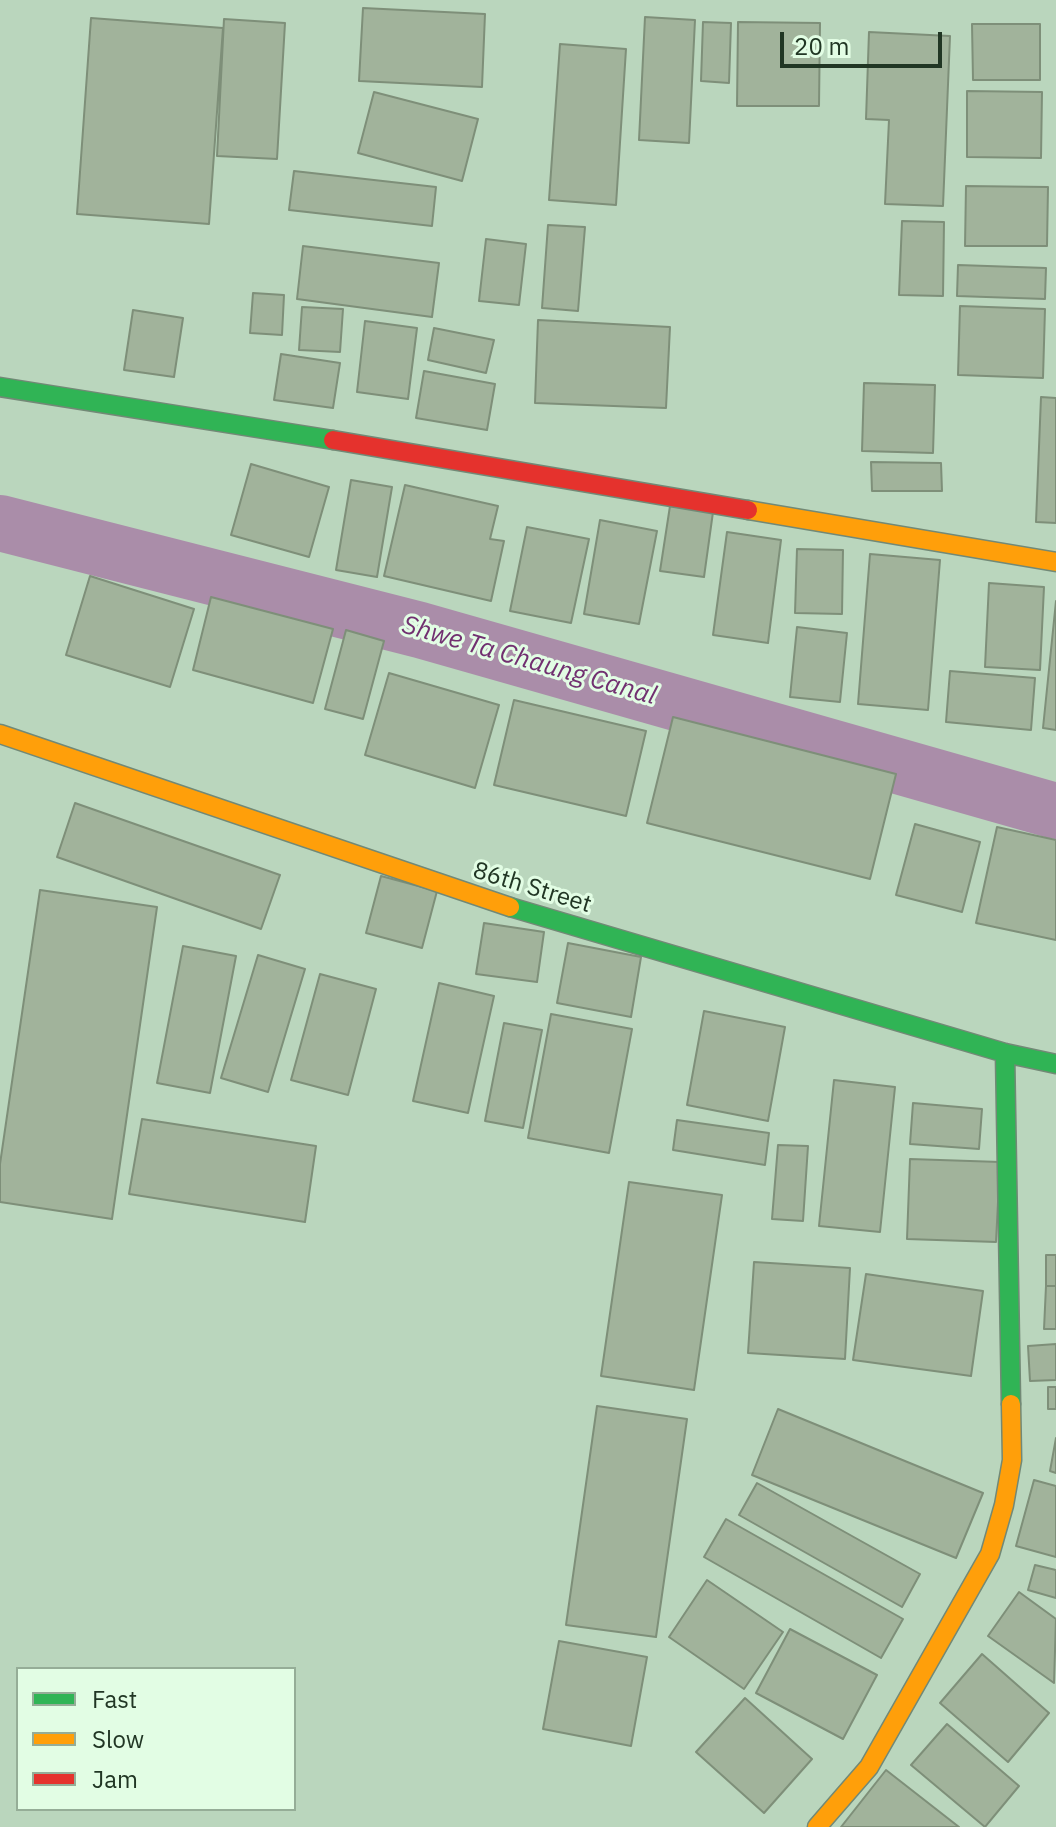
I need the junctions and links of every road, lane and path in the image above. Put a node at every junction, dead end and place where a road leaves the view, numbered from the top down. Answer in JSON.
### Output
{"nodes":[{"id":1,"x":0,"y":387,"type":"edge"},
{"id":2,"x":1056,"y":562,"type":"edge"},
{"id":3,"x":0,"y":734,"type":"edge"},
{"id":4,"x":1005,"y":1053,"type":"junction"},
{"id":5,"x":1056,"y":1064,"type":"edge"},
{"id":6,"x":817,"y":1827,"type":"edge"}],
"edges":[{"from":1,"to":2,"type":"street"},
{"from":3,"to":4,"type":"street","name":"86th Street"},
{"from":4,"to":5,"type":"street","name":"86th Street"},
{"from":4,"to":6,"type":"street"}]}
